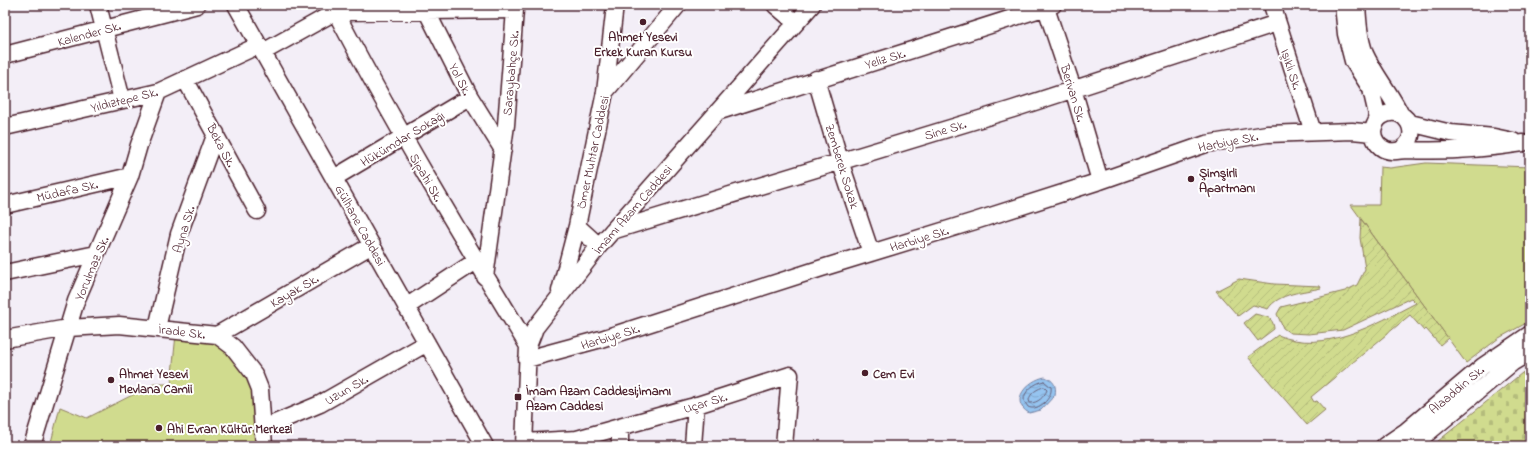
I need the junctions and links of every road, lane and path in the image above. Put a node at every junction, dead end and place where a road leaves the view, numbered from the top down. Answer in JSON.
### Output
{"nodes":[{"id":1,"x":98,"y":5,"type":"edge"},
{"id":2,"x":197,"y":5,"type":"edge"},
{"id":3,"x":236,"y":5,"type":"edge"},
{"id":4,"x":615,"y":5,"type":"edge"},
{"id":5,"x":678,"y":5,"type":"edge"},
{"id":6,"x":775,"y":5,"type":"edge"},
{"id":7,"x":812,"y":5,"type":"edge"},
{"id":8,"x":1272,"y":5,"type":"edge"},
{"id":9,"x":1343,"y":5,"type":"edge"},
{"id":10,"x":1357,"y":5,"type":"edge"},
{"id":11,"x":1048,"y":6,"type":"edge"},
{"id":12,"x":334,"y":9,"type":"edge"},
{"id":13,"x":427,"y":9,"type":"edge"},
{"id":14,"x":796,"y":23,"type":"junction"},
{"id":15,"x":1277,"y":23,"type":"junction"},
{"id":16,"x":104,"y":29,"type":"junction"},
{"id":17,"x":261,"y":48,"type":"junction"},
{"id":18,"x":5,"y":55,"type":"edge"},
{"id":19,"x":185,"y":79,"type":"junction"},
{"id":20,"x":816,"y":79,"type":"junction"},
{"id":21,"x":1073,"y":89,"type":"junction"},
{"id":22,"x":158,"y":92,"type":"junction"},
{"id":23,"x":605,"y":92,"type":"junction"},
{"id":24,"x":470,"y":98,"type":"junction"},
{"id":25,"x":122,"y":100,"type":"junction"},
{"id":26,"x":717,"y":112,"type":"junction"},
{"id":27,"x":1406,"y":119,"type":"junction"},
{"id":28,"x":1376,"y":126,"type":"junction"},
{"id":29,"x":5,"y":127,"type":"edge"},
{"id":30,"x":1313,"y":132,"type":"junction"},
{"id":31,"x":216,"y":133,"type":"junction"},
{"id":32,"x":404,"y":137,"type":"junction"},
{"id":33,"x":1526,"y":144,"type":"edge"},
{"id":34,"x":503,"y":150,"type":"junction"},
{"id":35,"x":1400,"y":150,"type":"junction"},
{"id":36,"x":840,"y":161,"type":"junction"},
{"id":37,"x":130,"y":176,"type":"junction"},
{"id":38,"x":334,"y":178,"type":"junction"},
{"id":39,"x":1100,"y":181,"type":"junction"},
{"id":40,"x":5,"y":204,"type":"edge"},
{"id":41,"x":257,"y":211,"type":"dead end"},
{"id":42,"x":577,"y":226,"type":"junction"},
{"id":43,"x":612,"y":231,"type":"junction"},
{"id":44,"x":372,"y":245,"type":"junction"},
{"id":45,"x":600,"y":246,"type":"junction"},
{"id":46,"x":871,"y":253,"type":"junction"},
{"id":47,"x":96,"y":254,"type":"junction"},
{"id":48,"x":476,"y":261,"type":"junction"},
{"id":49,"x":5,"y":273,"type":"edge"},
{"id":50,"x":485,"y":277,"type":"junction"},
{"id":51,"x":558,"y":297,"type":"junction"},
{"id":52,"x":406,"y":307,"type":"junction"},
{"id":53,"x":68,"y":328,"type":"junction"},
{"id":54,"x":157,"y":328,"type":"junction"},
{"id":55,"x":1530,"y":334,"type":"edge"},
{"id":56,"x":216,"y":335,"type":"junction"},
{"id":57,"x":5,"y":339,"type":"edge"},
{"id":58,"x":427,"y":343,"type":"junction"},
{"id":59,"x":527,"y":352,"type":"junction"},
{"id":60,"x":1530,"y":352,"type":"edge"},
{"id":61,"x":696,"y":405,"type":"junction"},
{"id":62,"x":620,"y":426,"type":"junction"},
{"id":63,"x":263,"y":428,"type":"junction"},
{"id":64,"x":524,"y":444,"type":"edge"},
{"id":65,"x":32,"y":446,"type":"edge"},
{"id":66,"x":264,"y":446,"type":"edge"},
{"id":67,"x":485,"y":446,"type":"edge"},
{"id":68,"x":620,"y":446,"type":"edge"},
{"id":69,"x":693,"y":446,"type":"edge"},
{"id":70,"x":784,"y":446,"type":"edge"},
{"id":71,"x":1384,"y":446,"type":"edge"},
{"id":72,"x":1412,"y":446,"type":"edge"}],
"edges":[{"from":1,"to":16,"type":"street"},
{"from":2,"to":16,"type":"street","name":"Kalender Sk."},
{"from":3,"to":17,"type":"street","name":"Gülhane Caddesi"},
{"from":4,"to":23,"type":"street","name":"Ömer Muhtar Caddesi"},
{"from":5,"to":23,"type":"street"},
{"from":6,"to":14,"type":"street"},
{"from":7,"to":14,"type":"street","name":"İmamı Azam Caddesi"},
{"from":8,"to":15,"type":"street","name":"Işıklı Sk."},
{"from":9,"to":28,"type":"street"},
{"from":10,"to":27,"type":"street"},
{"from":11,"to":20,"type":"street","name":"Yeliz Sk."},
{"from":11,"to":21,"type":"street","name":"Berivan Sk."},
{"from":12,"to":13,"type":"street","name":"Saraybahçe Sk."},
{"from":12,"to":17,"type":"street","name":"Saraybahçe Sk."},
{"from":12,"to":32,"type":"street","name":"Sipahi Sk."},
{"from":13,"to":24,"type":"street","name":"Yol Sk."},
{"from":13,"to":34,"type":"street","name":"Saraybahçe Sk."},
{"from":14,"to":26,"type":"street","name":"İmamı Azam Caddesi"},
{"from":15,"to":21,"type":"street","name":"Sine Sk."},
{"from":15,"to":30,"type":"street","name":"Işıklı Sk."},
{"from":16,"to":18,"type":"street","name":"Kalender Sk."},
{"from":16,"to":25,"type":"street"},
{"from":17,"to":19,"type":"street","name":"Yıldıztepe Sk."},
{"from":17,"to":38,"type":"street","name":"Gülhane Caddesi"},
{"from":19,"to":22,"type":"street","name":"Yıldıztepe Sk."},
{"from":19,"to":31,"type":"street","name":"Beka Sk."},
{"from":20,"to":26,"type":"street","name":"Yeliz Sk."},
{"from":20,"to":36,"type":"street","name":"Zemberek Sokak"},
{"from":21,"to":36,"type":"street","name":"Sine Sk."},
{"from":21,"to":39,"type":"street","name":"Berivan Sk."},
{"from":22,"to":25,"type":"street","name":"Yıldıztepe Sk."},
{"from":22,"to":37,"type":"street","name":"Yorulmaz Sk."},
{"from":23,"to":42,"type":"street","name":"Ömer Muhtar Caddesi"},
{"from":24,"to":32,"type":"street","name":"Hükümdar Sokağı"},
{"from":24,"to":34,"type":"street","name":"Yol Sk."},
{"from":25,"to":29,"type":"street","name":"Yıldıztepe Sk."},
{"from":26,"to":43,"type":"street","name":"İmamı Azam Caddesi"},
{"from":27,"to":28,"type":"street"},
{"from":27,"to":33,"type":"street"},
{"from":27,"to":35,"type":"street"},
{"from":28,"to":30,"type":"street","name":"Harbiye Sk."},
{"from":28,"to":35,"type":"street"},
{"from":30,"to":39,"type":"street","name":"Harbiye Sk."},
{"from":31,"to":41,"type":"street","name":"Beka Sk."},
{"from":31,"to":54,"type":"street","name":"Ayna Sk."},
{"from":32,"to":38,"type":"street","name":"Hükümdar Sokağı"},
{"from":32,"to":48,"type":"street","name":"Sipahi Sk."},
{"from":33,"to":35,"type":"street"},
{"from":34,"to":50,"type":"street","name":"Saraybahçe Sk."},
{"from":36,"to":43,"type":"street","name":"Sine Sk."},
{"from":36,"to":46,"type":"street","name":"Zemberek Sokak"},
{"from":37,"to":40,"type":"street","name":"Müdafa Sk."},
{"from":37,"to":47,"type":"street","name":"Yorulmaz Sk."},
{"from":38,"to":44,"type":"street","name":"Gülhane Caddesi"},
{"from":39,"to":46,"type":"street","name":"Harbiye Sk."},
{"from":42,"to":45,"type":"street"},
{"from":42,"to":51,"type":"street","name":"Ömer Muhtar Caddesi"},
{"from":43,"to":45,"type":"street","name":"İmamı Azam Caddesi"},
{"from":44,"to":52,"type":"street","name":"Gülhane Caddesi"},
{"from":44,"to":56,"type":"street","name":"Kayak Sk."},
{"from":45,"to":51,"type":"street","name":"İmamı Azam Caddesi"},
{"from":46,"to":59,"type":"street","name":"Harbiye Sk."},
{"from":47,"to":49,"type":"street"},
{"from":47,"to":53,"type":"street","name":"Yorulmaz Sk."},
{"from":48,"to":50,"type":"street","name":"Sipahi Sk."},
{"from":48,"to":52,"type":"street"},
{"from":50,"to":59,"type":"street","name":"Sipahi Sk."},
{"from":51,"to":59,"type":"street","name":"İmamı Azam Caddesi"},
{"from":52,"to":58,"type":"street","name":"Gülhane Caddesi"},
{"from":53,"to":54,"type":"street","name":"İrade Sk."},
{"from":53,"to":57,"type":"street","name":"İrade Sk."},
{"from":53,"to":65,"type":"street","name":"Yorulmaz Sk."},
{"from":54,"to":56,"type":"street","name":"İrade Sk."},
{"from":55,"to":71,"type":"street","name":"Alaaddin Sk."},
{"from":56,"to":63,"type":"street","name":"İrade Sk."},
{"from":58,"to":63,"type":"street","name":"Uzun Sk."},
{"from":58,"to":67,"type":"street","name":"Gülhane Caddesi"},
{"from":59,"to":64,"type":"street","name":"İmamı Azam Caddesi"},
{"from":60,"to":72,"type":"street","name":"Alaaddin Sk."},
{"from":61,"to":62,"type":"street","name":"Uçar Sk."},
{"from":61,"to":69,"type":"street"},
{"from":61,"to":70,"type":"street","name":"Uçar Sk."},
{"from":62,"to":64,"type":"street","name":"Uçar Sk."},
{"from":62,"to":68,"type":"street"},
{"from":63,"to":66,"type":"street","name":"İrade Sk."}]}
